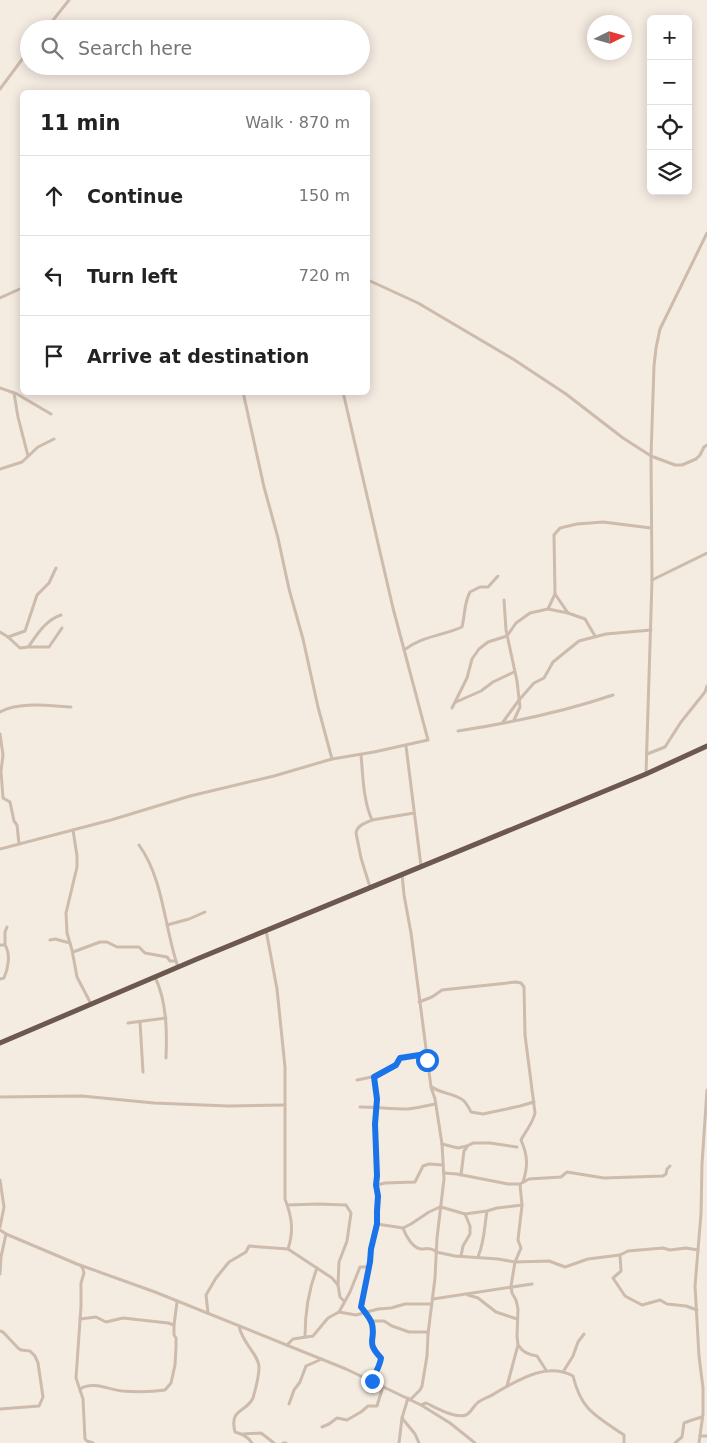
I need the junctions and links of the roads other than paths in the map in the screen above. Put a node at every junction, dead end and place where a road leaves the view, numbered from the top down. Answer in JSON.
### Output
{"nodes":[{"id":1,"x":69,"y":0,"type":"edge"},
{"id":2,"x":53,"y":20,"type":"edge"},
{"id":3,"x":20,"y":62,"type":"edge"},
{"id":4,"x":0,"y":89,"type":"edge"},
{"id":5,"x":707,"y":232,"type":"edge"},
{"id":6,"x":370,"y":281,"type":"edge"},
{"id":7,"x":20,"y":289,"type":"edge"},
{"id":8,"x":0,"y":298,"type":"edge"},
{"id":9,"x":0,"y":388,"type":"edge"},
{"id":10,"x":14,"y":393,"type":"junction"},
{"id":11,"x":244,"y":395,"type":"edge"},
{"id":12,"x":344,"y":395,"type":"edge"},
{"id":13,"x":51,"y":414,"type":"dead end"},
{"id":14,"x":54,"y":439,"type":"dead end"},
{"id":15,"x":707,"y":445,"type":"edge"},
{"id":16,"x":28,"y":456,"type":"junction"},
{"id":17,"x":651,"y":456,"type":"junction"},
{"id":18,"x":0,"y":469,"type":"edge"},
{"id":19,"x":651,"y":528,"type":"junction"},
{"id":20,"x":707,"y":553,"type":"edge"},
{"id":21,"x":56,"y":568,"type":"dead end"},
{"id":22,"x":498,"y":576,"type":"dead end"},
{"id":23,"x":652,"y":580,"type":"junction"},
{"id":24,"x":555,"y":594,"type":"junction"},
{"id":25,"x":504,"y":600,"type":"dead end"},
{"id":26,"x":548,"y":609,"type":"junction"},
{"id":27,"x":568,"y":613,"type":"junction"},
{"id":28,"x":61,"y":615,"type":"dead end"},
{"id":29,"x":62,"y":628,"type":"dead end"},
{"id":30,"x":651,"y":630,"type":"junction"},
{"id":31,"x":0,"y":632,"type":"edge"},
{"id":32,"x":507,"y":636,"type":"junction"},
{"id":33,"x":595,"y":636,"type":"junction"},
{"id":34,"x":8,"y":637,"type":"junction"},
{"id":35,"x":28,"y":647,"type":"junction"},
{"id":36,"x":404,"y":650,"type":"junction"},
{"id":37,"x":515,"y":672,"type":"junction"},
{"id":38,"x":707,"y":686,"type":"edge"},
{"id":39,"x":613,"y":695,"type":"dead end"},
{"id":40,"x":519,"y":700,"type":"junction"},
{"id":41,"x":455,"y":702,"type":"junction"},
{"id":42,"x":72,"y":707,"type":"dead end"},
{"id":43,"x":452,"y":708,"type":"dead end"},
{"id":44,"x":0,"y":712,"type":"edge"},
{"id":45,"x":514,"y":720,"type":"junction"},
{"id":46,"x":503,"y":722,"type":"junction"},
{"id":47,"x":458,"y":731,"type":"dead end"},
{"id":48,"x":0,"y":734,"type":"edge"},
{"id":49,"x":406,"y":746,"type":"junction"},
{"id":50,"x":707,"y":746,"type":"edge"},
{"id":51,"x":647,"y":754,"type":"junction"},
{"id":52,"x":361,"y":755,"type":"junction"},
{"id":53,"x":332,"y":759,"type":"junction"},
{"id":54,"x":646,"y":774,"type":"junction"},
{"id":55,"x":414,"y":813,"type":"junction"},
{"id":56,"x":372,"y":820,"type":"junction"},
{"id":57,"x":73,"y":830,"type":"junction"},
{"id":58,"x":19,"y":844,"type":"junction"},
{"id":59,"x":139,"y":845,"type":"dead end"},
{"id":60,"x":0,"y":849,"type":"edge"},
{"id":61,"x":421,"y":866,"type":"junction"},
{"id":62,"x":402,"y":874,"type":"junction"},
{"id":63,"x":370,"y":888,"type":"junction"},
{"id":64,"x":205,"y":912,"type":"dead end"},
{"id":65,"x":167,"y":925,"type":"junction"},
{"id":66,"x":7,"y":927,"type":"dead end"},
{"id":67,"x":266,"y":930,"type":"junction"},
{"id":68,"x":50,"y":940,"type":"dead end"},
{"id":69,"x":70,"y":943,"type":"junction"},
{"id":70,"x":0,"y":945,"type":"edge"},
{"id":71,"x":5,"y":945,"type":"junction"},
{"id":72,"x":73,"y":952,"type":"junction"},
{"id":73,"x":177,"y":964,"type":"junction"},
{"id":74,"x":155,"y":977,"type":"junction"},
{"id":75,"x":0,"y":979,"type":"edge"},
{"id":76,"x":419,"y":1002,"type":"junction"},
{"id":77,"x":91,"y":1004,"type":"junction"},
{"id":78,"x":166,"y":1018,"type":"junction"},
{"id":79,"x":140,"y":1022,"type":"junction"},
{"id":80,"x":128,"y":1023,"type":"dead end"},
{"id":81,"x":0,"y":1043,"type":"edge"},
{"id":82,"x":426,"y":1054,"type":"junction"},
{"id":83,"x":166,"y":1058,"type":"dead end"},
{"id":84,"x":143,"y":1072,"type":"dead end"},
{"id":85,"x":374,"y":1077,"type":"junction"},
{"id":86,"x":357,"y":1080,"type":"dead end"},
{"id":87,"x":431,"y":1087,"type":"junction"},
{"id":88,"x":707,"y":1090,"type":"edge"},
{"id":89,"x":0,"y":1097,"type":"edge"},
{"id":90,"x":534,"y":1102,"type":"junction"},
{"id":91,"x":436,"y":1104,"type":"junction"},
{"id":92,"x":286,"y":1106,"type":"junction"},
{"id":93,"x":360,"y":1107,"type":"dead end"},
{"id":94,"x":376,"y":1107,"type":"junction"},
{"id":95,"x":706,"y":1139,"type":"edge"},
{"id":96,"x":442,"y":1144,"type":"junction"},
{"id":97,"x":467,"y":1146,"type":"junction"},
{"id":98,"x":517,"y":1147,"type":"dead end"},
{"id":99,"x":443,"y":1164,"type":"junction"},
{"id":100,"x":670,"y":1166,"type":"dead end"},
{"id":101,"x":444,"y":1173,"type":"junction"},
{"id":102,"x":461,"y":1175,"type":"junction"},
{"id":103,"x":0,"y":1180,"type":"edge"},
{"id":104,"x":522,"y":1183,"type":"junction"},
{"id":105,"x":376,"y":1185,"type":"junction"},
{"id":106,"x":288,"y":1205,"type":"junction"},
{"id":107,"x":522,"y":1205,"type":"junction"},
{"id":108,"x":441,"y":1207,"type":"junction"},
{"id":109,"x":487,"y":1211,"type":"junction"},
{"id":110,"x":465,"y":1214,"type":"junction"},
{"id":111,"x":701,"y":1214,"type":"junction"},
{"id":112,"x":707,"y":1214,"type":"edge"},
{"id":113,"x":377,"y":1224,"type":"junction"},
{"id":114,"x":0,"y":1228,"type":"edge"},
{"id":115,"x":403,"y":1228,"type":"junction"},
{"id":116,"x":6,"y":1234,"type":"junction"},
{"id":117,"x":288,"y":1249,"type":"junction"},
{"id":118,"x":698,"y":1250,"type":"junction"},
{"id":119,"x":436,"y":1252,"type":"junction"},
{"id":120,"x":620,"y":1255,"type":"junction"},
{"id":121,"x":461,"y":1256,"type":"junction"},
{"id":122,"x":478,"y":1257,"type":"junction"},
{"id":123,"x":515,"y":1262,"type":"junction"},
{"id":124,"x":81,"y":1265,"type":"junction"},
{"id":125,"x":369,"y":1267,"type":"junction"},
{"id":126,"x":317,"y":1268,"type":"junction"},
{"id":127,"x":0,"y":1274,"type":"edge"},
{"id":128,"x":532,"y":1284,"type":"dead end"},
{"id":129,"x":338,"y":1285,"type":"junction"},
{"id":130,"x":511,"y":1286,"type":"junction"},
{"id":131,"x":465,"y":1294,"type":"junction"},
{"id":132,"x":432,"y":1299,"type":"junction"},
{"id":133,"x":177,"y":1302,"type":"junction"},
{"id":134,"x":344,"y":1302,"type":"junction"},
{"id":135,"x":432,"y":1304,"type":"junction"},
{"id":136,"x":697,"y":1310,"type":"junction"},
{"id":137,"x":339,"y":1312,"type":"junction"},
{"id":138,"x":208,"y":1313,"type":"junction"},
{"id":139,"x":365,"y":1313,"type":"junction"},
{"id":140,"x":80,"y":1319,"type":"junction"},
{"id":141,"x":517,"y":1319,"type":"junction"},
{"id":142,"x":371,"y":1321,"type":"junction"},
{"id":143,"x":174,"y":1325,"type":"junction"},
{"id":144,"x":239,"y":1326,"type":"junction"},
{"id":145,"x":0,"y":1332,"type":"edge"},
{"id":146,"x":428,"y":1332,"type":"junction"},
{"id":147,"x":584,"y":1334,"type":"dead end"},
{"id":148,"x":305,"y":1337,"type":"junction"},
{"id":149,"x":287,"y":1345,"type":"junction"},
{"id":150,"x":518,"y":1345,"type":"junction"},
{"id":151,"x":322,"y":1359,"type":"junction"},
{"id":152,"x":546,"y":1370,"type":"junction"},
{"id":153,"x":563,"y":1372,"type":"junction"},
{"id":154,"x":372,"y":1381,"type":"junction"},
{"id":155,"x":383,"y":1386,"type":"junction"},
{"id":156,"x":507,"y":1386,"type":"junction"},
{"id":157,"x":80,"y":1389,"type":"junction"},
{"id":158,"x":409,"y":1399,"type":"junction"},
{"id":159,"x":289,"y":1404,"type":"dead end"},
{"id":160,"x":420,"y":1405,"type":"junction"},
{"id":161,"x":0,"y":1409,"type":"edge"},
{"id":162,"x":704,"y":1416,"type":"edge"},
{"id":163,"x":402,"y":1418,"type":"junction"},
{"id":164,"x":322,"y":1427,"type":"dead end"},
{"id":165,"x":243,"y":1434,"type":"junction"},
{"id":166,"x":700,"y":1436,"type":"junction"},
{"id":167,"x":707,"y":1436,"type":"edge"},
{"id":168,"x":474,"y":1442,"type":"edge"},
{"id":169,"x":93,"y":1443,"type":"edge"},
{"id":170,"x":252,"y":1443,"type":"edge"},
{"id":171,"x":274,"y":1443,"type":"edge"},
{"id":172,"x":399,"y":1443,"type":"edge"},
{"id":173,"x":419,"y":1443,"type":"edge"},
{"id":174,"x":624,"y":1443,"type":"edge"},
{"id":175,"x":628,"y":1443,"type":"edge"},
{"id":176,"x":675,"y":1443,"type":"edge"},
{"id":177,"x":700,"y":1443,"type":"edge"}],
"edges":[{"from":1,"to":2,"type":"street"},
{"from":3,"to":4,"type":"street"},
{"from":5,"to":17,"type":"street"},
{"from":6,"to":17,"type":"street"},
{"from":7,"to":8,"type":"street"},
{"from":9,"to":10,"type":"street"},
{"from":10,"to":13,"type":"street"},
{"from":10,"to":16,"type":"street"},
{"from":11,"to":53,"type":"street"},
{"from":12,"to":36,"type":"street"},
{"from":14,"to":16,"type":"street"},
{"from":15,"to":17,"type":"street"},
{"from":16,"to":18,"type":"street"},
{"from":17,"to":19,"type":"street"},
{"from":19,"to":23,"type":"street"},
{"from":19,"to":24,"type":"street"},
{"from":20,"to":23,"type":"street"},
{"from":21,"to":34,"type":"street"},
{"from":22,"to":36,"type":"street"},
{"from":23,"to":30,"type":"street"},
{"from":24,"to":26,"type":"street"},
{"from":24,"to":27,"type":"street"},
{"from":25,"to":32,"type":"street"},
{"from":26,"to":27,"type":"street"},
{"from":26,"to":32,"type":"street"},
{"from":27,"to":33,"type":"street"},
{"from":28,"to":35,"type":"street"},
{"from":29,"to":35,"type":"street"},
{"from":30,"to":33,"type":"street"},
{"from":30,"to":51,"type":"street"},
{"from":31,"to":34,"type":"street"},
{"from":32,"to":37,"type":"street"},
{"from":32,"to":41,"type":"street"},
{"from":33,"to":40,"type":"street"},
{"from":34,"to":35,"type":"street"},
{"from":36,"to":49,"type":"street"},
{"from":37,"to":40,"type":"street"},
{"from":37,"to":41,"type":"street"},
{"from":38,"to":51,"type":"street"},
{"from":39,"to":45,"type":"street"},
{"from":40,"to":45,"type":"street"},
{"from":40,"to":46,"type":"street"},
{"from":41,"to":43,"type":"street"},
{"from":42,"to":44,"type":"street"},
{"from":45,"to":46,"type":"street"},
{"from":46,"to":47,"type":"street"},
{"from":48,"to":58,"type":"street"},
{"from":49,"to":52,"type":"street"},
{"from":49,"to":55,"type":"street"},
{"from":50,"to":54,"type":"highway"},
{"from":51,"to":54,"type":"street"},
{"from":52,"to":53,"type":"street"},
{"from":52,"to":56,"type":"street"},
{"from":53,"to":57,"type":"street"},
{"from":54,"to":61,"type":"highway"},
{"from":55,"to":56,"type":"street"},
{"from":55,"to":61,"type":"street"},
{"from":56,"to":63,"type":"street"},
{"from":57,"to":58,"type":"street"},
{"from":57,"to":69,"type":"street"},
{"from":58,"to":60,"type":"street"},
{"from":59,"to":65,"type":"street"},
{"from":61,"to":62,"type":"highway"},
{"from":62,"to":63,"type":"highway"},
{"from":62,"to":76,"type":"street"},
{"from":63,"to":67,"type":"highway"},
{"from":64,"to":65,"type":"street"},
{"from":65,"to":73,"type":"street"},
{"from":66,"to":71,"type":"street"},
{"from":67,"to":73,"type":"highway"},
{"from":67,"to":92,"type":"street"},
{"from":68,"to":69,"type":"street"},
{"from":69,"to":72,"type":"street"},
{"from":70,"to":71,"type":"street"},
{"from":71,"to":75,"type":"street"},
{"from":72,"to":73,"type":"street"},
{"from":72,"to":77,"type":"street"},
{"from":73,"to":74,"type":"highway"},
{"from":74,"to":77,"type":"highway"},
{"from":74,"to":78,"type":"street"},
{"from":76,"to":82,"type":"street"},
{"from":76,"to":90,"type":"street"},
{"from":77,"to":81,"type":"highway"},
{"from":78,"to":79,"type":"street"},
{"from":78,"to":83,"type":"street"},
{"from":79,"to":80,"type":"street"},
{"from":79,"to":84,"type":"street"},
{"from":82,"to":85,"type":"street"},
{"from":82,"to":87,"type":"street"},
{"from":85,"to":86,"type":"street"},
{"from":85,"to":94,"type":"street"},
{"from":87,"to":90,"type":"street"},
{"from":87,"to":91,"type":"street"},
{"from":88,"to":95,"type":"street"},
{"from":89,"to":92,"type":"street"},
{"from":90,"to":104,"type":"street"},
{"from":91,"to":94,"type":"street"},
{"from":91,"to":96,"type":"street"},
{"from":92,"to":106,"type":"street"},
{"from":93,"to":94,"type":"street"},
{"from":94,"to":105,"type":"street"},
{"from":95,"to":111,"type":"street"},
{"from":96,"to":97,"type":"street"},
{"from":96,"to":99,"type":"street"},
{"from":97,"to":98,"type":"street"},
{"from":97,"to":102,"type":"street"},
{"from":99,"to":101,"type":"street"},
{"from":99,"to":105,"type":"street"},
{"from":100,"to":104,"type":"street"},
{"from":101,"to":102,"type":"street"},
{"from":101,"to":108,"type":"street"},
{"from":102,"to":104,"type":"street"},
{"from":103,"to":114,"type":"street"},
{"from":104,"to":107,"type":"street"},
{"from":105,"to":113,"type":"street"},
{"from":106,"to":117,"type":"street"},
{"from":106,"to":129,"type":"street"},
{"from":107,"to":109,"type":"street"},
{"from":107,"to":123,"type":"street"},
{"from":108,"to":110,"type":"street"},
{"from":108,"to":115,"type":"street"},
{"from":108,"to":119,"type":"street"},
{"from":109,"to":110,"type":"street"},
{"from":109,"to":122,"type":"street"},
{"from":110,"to":121,"type":"street"},
{"from":111,"to":112,"type":"street"},
{"from":111,"to":118,"type":"street"},
{"from":113,"to":115,"type":"street"},
{"from":113,"to":125,"type":"street"},
{"from":114,"to":116,"type":"street"},
{"from":115,"to":119,"type":"street"},
{"from":116,"to":124,"type":"street"},
{"from":116,"to":127,"type":"street"},
{"from":117,"to":126,"type":"street"},
{"from":117,"to":138,"type":"street"},
{"from":118,"to":120,"type":"street"},
{"from":118,"to":136,"type":"street"},
{"from":119,"to":121,"type":"street"},
{"from":119,"to":132,"type":"street"},
{"from":120,"to":123,"type":"street"},
{"from":120,"to":136,"type":"street"},
{"from":121,"to":122,"type":"street"},
{"from":122,"to":123,"type":"street"},
{"from":123,"to":130,"type":"street"},
{"from":124,"to":133,"type":"street"},
{"from":124,"to":140,"type":"street"},
{"from":125,"to":134,"type":"street"},
{"from":125,"to":139,"type":"street"},
{"from":126,"to":129,"type":"street"},
{"from":126,"to":148,"type":"street"},
{"from":128,"to":130,"type":"street"},
{"from":129,"to":134,"type":"street"},
{"from":130,"to":131,"type":"street"},
{"from":130,"to":141,"type":"street"},
{"from":131,"to":132,"type":"street"},
{"from":131,"to":141,"type":"street"},
{"from":132,"to":135,"type":"street"},
{"from":133,"to":138,"type":"street"},
{"from":133,"to":143,"type":"street"},
{"from":134,"to":137,"type":"street"},
{"from":135,"to":139,"type":"street"},
{"from":135,"to":146,"type":"street"},
{"from":136,"to":162,"type":"street"},
{"from":137,"to":139,"type":"street"},
{"from":137,"to":148,"type":"street"},
{"from":138,"to":144,"type":"street"},
{"from":139,"to":142,"type":"street"},
{"from":140,"to":143,"type":"street"},
{"from":140,"to":157,"type":"street"},
{"from":141,"to":150,"type":"street"},
{"from":142,"to":146,"type":"street"},
{"from":142,"to":154,"type":"street"},
{"from":143,"to":157,"type":"street"},
{"from":144,"to":149,"type":"street"},
{"from":144,"to":165,"type":"street"},
{"from":145,"to":161,"type":"street"},
{"from":146,"to":158,"type":"street"},
{"from":147,"to":153,"type":"street"},
{"from":148,"to":149,"type":"street"},
{"from":149,"to":151,"type":"street"},
{"from":150,"to":152,"type":"street"},
{"from":150,"to":156,"type":"street"},
{"from":151,"to":154,"type":"street"},
{"from":151,"to":159,"type":"street"},
{"from":152,"to":153,"type":"street"},
{"from":152,"to":156,"type":"street"},
{"from":153,"to":174,"type":"street"},
{"from":154,"to":155,"type":"street"},
{"from":155,"to":158,"type":"street"},
{"from":155,"to":164,"type":"street"},
{"from":156,"to":160,"type":"street"},
{"from":157,"to":169,"type":"street"},
{"from":158,"to":160,"type":"street"},
{"from":158,"to":163,"type":"street"},
{"from":160,"to":168,"type":"street"},
{"from":162,"to":166,"type":"street"},
{"from":162,"to":176,"type":"street"},
{"from":163,"to":172,"type":"street"},
{"from":163,"to":173,"type":"street"},
{"from":165,"to":170,"type":"street"},
{"from":165,"to":171,"type":"street"},
{"from":166,"to":167,"type":"street"},
{"from":166,"to":177,"type":"street"},
{"from":174,"to":175,"type":"street"}]}
